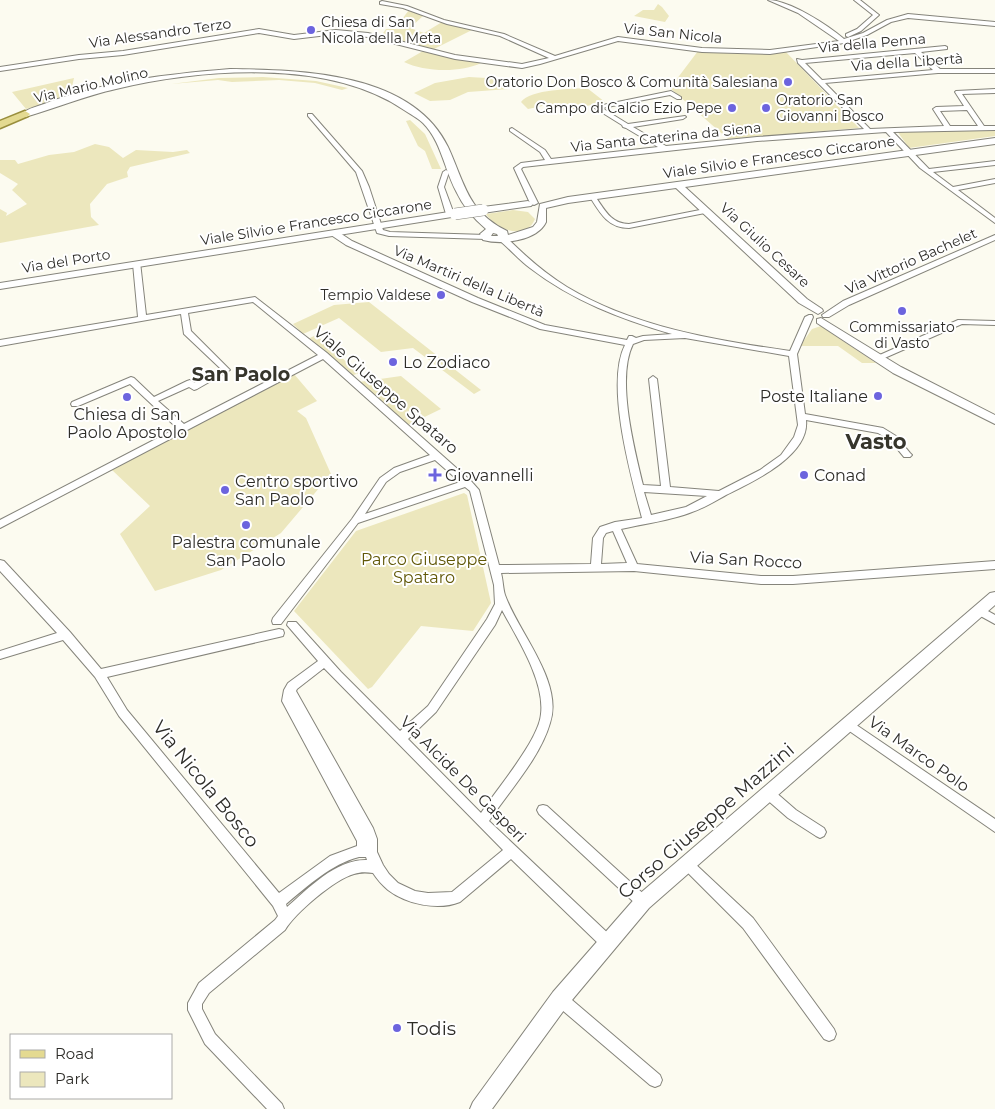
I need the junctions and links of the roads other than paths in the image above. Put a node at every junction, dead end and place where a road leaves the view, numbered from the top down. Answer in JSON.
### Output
{"nodes":[{"id":1,"x":771,"y":0,"type":"edge"},
{"id":2,"x":857,"y":0,"type":"edge"},
{"id":3,"x":382,"y":3,"type":"dead end"},
{"id":4,"x":995,"y":24,"type":"edge"},
{"id":5,"x":322,"y":33,"type":"joint"},
{"id":6,"x":841,"y":40,"type":"junction"},
{"id":7,"x":945,"y":48,"type":"dead end"},
{"id":8,"x":789,"y":50,"type":"junction"},
{"id":9,"x":917,"y":51,"type":"junction"},
{"id":10,"x":555,"y":58,"type":"junction"},
{"id":11,"x":800,"y":62,"type":"junction"},
{"id":12,"x":0,"y":69,"type":"edge"},
{"id":13,"x":938,"y":71,"type":"junction"},
{"id":14,"x":995,"y":71,"type":"edge"},
{"id":15,"x":820,"y":82,"type":"junction"},
{"id":16,"x":995,"y":91,"type":"edge"},
{"id":17,"x":679,"y":98,"type":"dead end"},
{"id":18,"x":969,"y":108,"type":"junction"},
{"id":19,"x":25,"y":114,"type":"junction"},
{"id":20,"x":310,"y":115,"type":"dead end"},
{"id":21,"x":682,"y":117,"type":"dead end"},
{"id":22,"x":0,"y":120,"type":"edge"},
{"id":23,"x":0,"y":125,"type":"edge"},
{"id":24,"x":625,"y":126,"type":"junction"},
{"id":25,"x":982,"y":128,"type":"junction"},
{"id":26,"x":995,"y":128,"type":"edge"},
{"id":27,"x":949,"y":129,"type":"junction"},
{"id":28,"x":512,"y":130,"type":"dead end"},
{"id":29,"x":888,"y":130,"type":"junction"},
{"id":30,"x":869,"y":131,"type":"junction"},
{"id":31,"x":995,"y":140,"type":"edge"},
{"id":32,"x":666,"y":149,"type":"junction"},
{"id":33,"x":907,"y":153,"type":"junction"},
{"id":34,"x":549,"y":161,"type":"junction"},
{"id":35,"x":995,"y":162,"type":"edge"},
{"id":36,"x":927,"y":171,"type":"junction"},
{"id":37,"x":446,"y":172,"type":"junction"},
{"id":38,"x":995,"y":181,"type":"edge"},
{"id":39,"x":678,"y":185,"type":"junction"},
{"id":40,"x":952,"y":189,"type":"junction"},
{"id":41,"x":593,"y":197,"type":"junction"},
{"id":42,"x":536,"y":208,"type":"junction"},
{"id":43,"x":705,"y":211,"type":"junction"},
{"id":44,"x":453,"y":214,"type":"junction"},
{"id":45,"x":991,"y":215,"type":"edge"},
{"id":46,"x":995,"y":221,"type":"edge"},
{"id":47,"x":377,"y":226,"type":"junction"},
{"id":48,"x":334,"y":234,"type":"junction"},
{"id":49,"x":523,"y":234,"type":"junction"},
{"id":50,"x":495,"y":235,"type":"junction"},
{"id":51,"x":995,"y":237,"type":"edge"},
{"id":52,"x":512,"y":249,"type":"junction"},
{"id":53,"x":137,"y":264,"type":"junction"},
{"id":54,"x":0,"y":286,"type":"edge"},
{"id":55,"x":184,"y":310,"type":"junction"},
{"id":56,"x":142,"y":317,"type":"junction"},
{"id":57,"x":819,"y":318,"type":"junction"},
{"id":58,"x":639,"y":323,"type":"junction"},
{"id":59,"x":995,"y":323,"type":"edge"},
{"id":60,"x":656,"y":328,"type":"junction"},
{"id":61,"x":685,"y":336,"type":"junction"},
{"id":62,"x":636,"y":339,"type":"junction"},
{"id":63,"x":0,"y":342,"type":"edge"},
{"id":64,"x":794,"y":354,"type":"junction"},
{"id":65,"x":324,"y":355,"type":"junction"},
{"id":66,"x":877,"y":358,"type":"junction"},
{"id":67,"x":654,"y":379,"type":"dead end"},
{"id":68,"x":158,"y":398,"type":"dead end"},
{"id":69,"x":75,"y":404,"type":"dead end"},
{"id":70,"x":803,"y":417,"type":"junction"},
{"id":71,"x":995,"y":420,"type":"edge"},
{"id":72,"x":183,"y":429,"type":"junction"},
{"id":73,"x":907,"y":455,"type":"dead end"},
{"id":74,"x":438,"y":456,"type":"junction"},
{"id":75,"x":468,"y":484,"type":"junction"},
{"id":76,"x":638,"y":488,"type":"junction"},
{"id":77,"x":666,"y":489,"type":"junction"},
{"id":78,"x":721,"y":494,"type":"junction"},
{"id":79,"x":646,"y":520,"type":"junction"},
{"id":80,"x":355,"y":521,"type":"junction"},
{"id":81,"x":0,"y":524,"type":"edge"},
{"id":82,"x":616,"y":526,"type":"junction"},
{"id":83,"x":0,"y":564,"type":"edge"},
{"id":84,"x":995,"y":565,"type":"edge"},
{"id":85,"x":634,"y":567,"type":"junction"},
{"id":86,"x":596,"y":568,"type":"junction"},
{"id":87,"x":495,"y":569,"type":"junction"},
{"id":88,"x":500,"y":597,"type":"junction"},
{"id":89,"x":995,"y":597,"type":"edge"},
{"id":90,"x":979,"y":610,"type":"junction"},
{"id":91,"x":995,"y":620,"type":"edge"},
{"id":92,"x":283,"y":626,"type":"junction"},
{"id":93,"x":66,"y":635,"type":"junction"},
{"id":94,"x":0,"y":655,"type":"edge"},
{"id":95,"x":325,"y":662,"type":"junction"},
{"id":96,"x":99,"y":674,"type":"junction"},
{"id":97,"x":849,"y":725,"type":"junction"},
{"id":98,"x":401,"y":738,"type":"junction"},
{"id":99,"x":769,"y":794,"type":"junction"},
{"id":100,"x":543,"y":810,"type":"dead end"},
{"id":101,"x":482,"y":822,"type":"junction"},
{"id":102,"x":995,"y":826,"type":"edge"},
{"id":103,"x":820,"y":832,"type":"dead end"},
{"id":104,"x":367,"y":851,"type":"junction"},
{"id":105,"x":511,"y":851,"type":"junction"},
{"id":106,"x":687,"y":864,"type":"junction"},
{"id":107,"x":377,"y":867,"type":"junction"},
{"id":108,"x":278,"y":902,"type":"junction"},
{"id":109,"x":643,"y":902,"type":"junction"},
{"id":110,"x":285,"y":917,"type":"junction"},
{"id":111,"x":607,"y":942,"type":"junction"},
{"id":112,"x":560,"y":999,"type":"junction"},
{"id":113,"x":830,"y":1034,"type":"dead end"},
{"id":114,"x":655,"y":1080,"type":"dead end"},
{"id":115,"x":277,"y":1109,"type":"edge"},
{"id":116,"x":480,"y":1109,"type":"edge"}],
"edges":[{"from":1,"to":6,"type":"street"},
{"from":2,"to":6,"type":"street"},
{"from":3,"to":10,"type":"street"},
{"from":4,"to":6,"type":"street"},
{"from":5,"to":10,"type":"street","name":"Via San Nicola"},
{"from":5,"to":12,"type":"street","name":"Via Alessandro Terzo"},
{"from":6,"to":8,"type":"street","name":"Via San Nicola"},
{"from":7,"to":9,"type":"street","name":"Via della Penna"},
{"from":8,"to":10,"type":"street","name":"Via San Nicola"},
{"from":8,"to":11,"type":"street"},
{"from":9,"to":11,"type":"street","name":"Via della Penna"},
{"from":9,"to":13,"type":"street"},
{"from":11,"to":15,"type":"street"},
{"from":13,"to":14,"type":"street","name":"Via della Libertà"},
{"from":13,"to":15,"type":"street","name":"Via della Libertà"},
{"from":15,"to":30,"type":"street"},
{"from":16,"to":18,"type":"street"},
{"from":17,"to":24,"type":"street"},
{"from":18,"to":25,"type":"street"},
{"from":18,"to":27,"type":"street"},
{"from":19,"to":22,"type":"main road"},
{"from":19,"to":23,"type":"main road"},
{"from":19,"to":37,"type":"main road","name":"Via Mario Molino"},
{"from":19,"to":50,"type":"main road","name":"Via Mario Molino"},
{"from":20,"to":47,"type":"street"},
{"from":21,"to":24,"type":"street"},
{"from":24,"to":32,"type":"street"},
{"from":25,"to":26,"type":"street","name":"Via Santa Caterina da Siena"},
{"from":25,"to":27,"type":"street","name":"Via Santa Caterina da Siena"},
{"from":27,"to":29,"type":"street","name":"Via Santa Caterina da Siena"},
{"from":28,"to":34,"type":"street","name":"Via Santa Caterina da Siena"},
{"from":29,"to":30,"type":"street","name":"Via Santa Caterina da Siena"},
{"from":29,"to":33,"type":"street"},
{"from":30,"to":32,"type":"street","name":"Via Santa Caterina da Siena"},
{"from":31,"to":33,"type":"main road","name":"Viale Silvio e Francesco Ciccarone"},
{"from":32,"to":34,"type":"street","name":"Via Santa Caterina da Siena"},
{"from":33,"to":36,"type":"street"},
{"from":33,"to":39,"type":"main road","name":"Viale Silvio e Francesco Ciccarone"},
{"from":34,"to":42,"type":"street","name":"Via Santa Caterina da Siena"},
{"from":35,"to":36,"type":"street"},
{"from":36,"to":40,"type":"street"},
{"from":37,"to":44,"type":"street"},
{"from":37,"to":50,"type":"main road","name":"Via Mario Molino"},
{"from":38,"to":40,"type":"street"},
{"from":39,"to":41,"type":"main road","name":"Viale Silvio e Francesco Ciccarone"},
{"from":39,"to":43,"type":"main road","name":"Via Giulio Cesare"},
{"from":40,"to":45,"type":"street"},
{"from":41,"to":42,"type":"main road","name":"Viale Silvio e Francesco Ciccarone"},
{"from":41,"to":43,"type":"street","name":"Via Giulio Cesare"},
{"from":42,"to":44,"type":"main road","name":"Viale Silvio e Francesco Ciccarone","bridge":true},
{"from":42,"to":49,"type":"main road"},
{"from":43,"to":57,"type":"main road","name":"Via Giulio Cesare"},
{"from":44,"to":47,"type":"main road","name":"Viale Silvio e Francesco Ciccarone"},
{"from":45,"to":46,"type":"street"},
{"from":47,"to":48,"type":"main road","name":"Viale Silvio e Francesco Ciccarone"},
{"from":47,"to":50,"type":"street"},
{"from":48,"to":53,"type":"main road","name":"Viale Silvio e Francesco Ciccarone"},
{"from":48,"to":62,"type":"street","name":"Via Martiri della Libertà"},
{"from":49,"to":50,"type":"main road"},
{"from":49,"to":52,"type":"street"},
{"from":50,"to":52,"type":"street"},
{"from":51,"to":57,"type":"street","name":"Via Vittorio Bachelet"},
{"from":52,"to":58,"type":"street"},
{"from":53,"to":54,"type":"main road","name":"Via del Porto"},
{"from":53,"to":56,"type":"street"},
{"from":55,"to":56,"type":"street","name":"Viale Giuseppe Spataro"},
{"from":55,"to":65,"type":"street","name":"Viale Giuseppe Spataro"},
{"from":55,"to":68,"type":"street"},
{"from":56,"to":63,"type":"street","name":"Viale Giuseppe Spataro"},
{"from":57,"to":64,"type":"street"},
{"from":57,"to":66,"type":"main road","name":"Via Giulio Cesare"},
{"from":58,"to":60,"type":"street"},
{"from":58,"to":62,"type":"street"},
{"from":59,"to":66,"type":"street"},
{"from":60,"to":61,"type":"street"},
{"from":60,"to":62,"type":"street"},
{"from":61,"to":62,"type":"street","name":"Via Martiri della Libertà"},
{"from":61,"to":64,"type":"street"},
{"from":62,"to":76,"type":"street"},
{"from":64,"to":70,"type":"street"},
{"from":65,"to":72,"type":"street"},
{"from":65,"to":74,"type":"street","name":"Viale Giuseppe Spataro"},
{"from":66,"to":71,"type":"main road","name":"Via Giulio Cesare"},
{"from":67,"to":77,"type":"street"},
{"from":69,"to":72,"type":"street"},
{"from":70,"to":73,"type":"street"},
{"from":70,"to":78,"type":"street"},
{"from":72,"to":81,"type":"street"},
{"from":74,"to":75,"type":"street","name":"Viale Giuseppe Spataro"},
{"from":74,"to":80,"type":"street"},
{"from":75,"to":80,"type":"street"},
{"from":75,"to":87,"type":"street","name":"Viale Giuseppe Spataro"},
{"from":76,"to":77,"type":"street"},
{"from":76,"to":79,"type":"street"},
{"from":77,"to":78,"type":"street"},
{"from":78,"to":79,"type":"street"},
{"from":79,"to":82,"type":"street"},
{"from":80,"to":92,"type":"street"},
{"from":82,"to":85,"type":"street"},
{"from":82,"to":86,"type":"street"},
{"from":83,"to":93,"type":"street"},
{"from":84,"to":85,"type":"street","name":"Via San Rocco"},
{"from":85,"to":86,"type":"street","name":"Via San Rocco"},
{"from":86,"to":87,"type":"street","name":"Via San Rocco"},
{"from":87,"to":88,"type":"street","name":"Viale Giuseppe Spataro"},
{"from":88,"to":98,"type":"street","name":"Viale Giuseppe Spataro"},
{"from":88,"to":101,"type":"street"},
{"from":89,"to":90,"type":"main road","name":"Corso Giuseppe Mazzini"},
{"from":90,"to":91,"type":"street"},
{"from":90,"to":97,"type":"main road","name":"Corso Giuseppe Mazzini"},
{"from":92,"to":95,"type":"street","name":"Via Alcide De Gasperi"},
{"from":92,"to":96,"type":"street","name":"Via Alcide De Gasperi"},
{"from":93,"to":94,"type":"street"},
{"from":93,"to":96,"type":"street"},
{"from":95,"to":98,"type":"street","name":"Via Alcide De Gasperi"},
{"from":95,"to":104,"type":"street"},
{"from":96,"to":108,"type":"street","name":"Via Nicola Bosco"},
{"from":97,"to":99,"type":"main road","name":"Corso Giuseppe Mazzini"},
{"from":97,"to":102,"type":"street","name":"Via Marco Polo"},
{"from":98,"to":101,"type":"street","name":"Via Alcide De Gasperi"},
{"from":99,"to":103,"type":"street"},
{"from":99,"to":106,"type":"main road","name":"Corso Giuseppe Mazzini"},
{"from":100,"to":109,"type":"street"},
{"from":101,"to":105,"type":"street","name":"Via Alcide De Gasperi"},
{"from":104,"to":107,"type":"street"},
{"from":104,"to":108,"type":"street"},
{"from":105,"to":107,"type":"street"},
{"from":105,"to":111,"type":"street","name":"Via Alcide De Gasperi"},
{"from":106,"to":109,"type":"main road","name":"Corso Giuseppe Mazzini"},
{"from":106,"to":113,"type":"street"},
{"from":107,"to":110,"type":"street"},
{"from":108,"to":110,"type":"street","name":"Via Nicola Bosco"},
{"from":109,"to":111,"type":"main road","name":"Corso Giuseppe Mazzini"},
{"from":110,"to":115,"type":"street"},
{"from":111,"to":112,"type":"main road","name":"Corso Giuseppe Mazzini"},
{"from":112,"to":114,"type":"street"},
{"from":112,"to":116,"type":"main road","name":"Corso Giuseppe Mazzini"}]}
